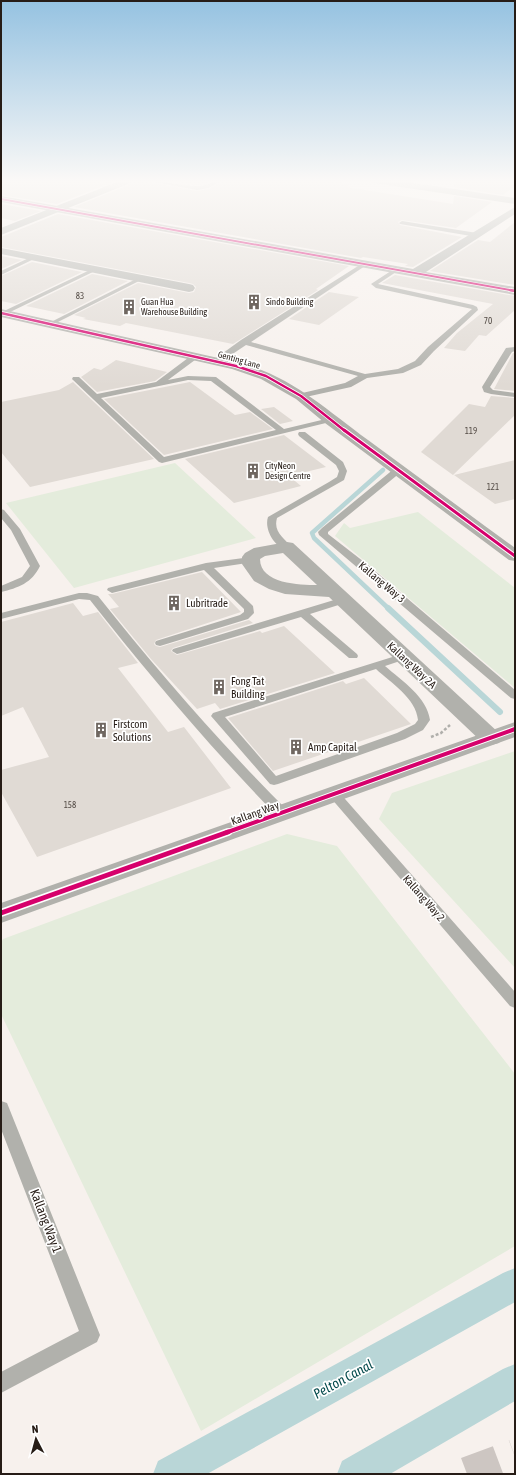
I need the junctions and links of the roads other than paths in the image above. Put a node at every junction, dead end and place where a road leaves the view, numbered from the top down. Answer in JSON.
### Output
{"nodes":[{"id":1,"x":286,"y":249,"type":"edge"},
{"id":2,"x":455,"y":249,"type":"edge"},
{"id":3,"x":1,"y":251,"type":"edge"},
{"id":4,"x":33,"y":258,"type":"junction"},
{"id":5,"x":366,"y":263,"type":"junction"},
{"id":6,"x":397,"y":269,"type":"junction"},
{"id":7,"x":94,"y":270,"type":"junction"},
{"id":8,"x":417,"y":272,"type":"junction"},
{"id":9,"x":1,"y":273,"type":"edge"},
{"id":10,"x":140,"y":279,"type":"junction"},
{"id":11,"x":189,"y":288,"type":"dead end"},
{"id":12,"x":515,"y":291,"type":"edge"},
{"id":13,"x":4,"y":315,"type":"edge"},
{"id":14,"x":50,"y":324,"type":"junction"},
{"id":15,"x":244,"y":342,"type":"junction"},
{"id":16,"x":515,"y":349,"type":"edge"},
{"id":17,"x":195,"y":357,"type":"junction"},
{"id":18,"x":216,"y":361,"type":"junction"},
{"id":19,"x":365,"y":376,"type":"junction"},
{"id":20,"x":76,"y":379,"type":"dead end"},
{"id":21,"x":157,"y":384,"type":"junction"},
{"id":22,"x":515,"y":395,"type":"edge"},
{"id":23,"x":302,"y":396,"type":"junction"},
{"id":24,"x":95,"y":397,"type":"junction"},
{"id":25,"x":330,"y":420,"type":"junction"},
{"id":26,"x":282,"y":431,"type":"junction"},
{"id":27,"x":302,"y":434,"type":"dead end"},
{"id":28,"x":398,"y":470,"type":"junction"},
{"id":29,"x":1,"y":512,"type":"edge"},
{"id":30,"x":286,"y":547,"type":"junction"},
{"id":31,"x":515,"y":556,"type":"edge"},
{"id":32,"x":251,"y":560,"type":"junction"},
{"id":33,"x":206,"y":566,"type":"junction"},
{"id":34,"x":1,"y":589,"type":"edge"},
{"id":35,"x":112,"y":590,"type":"dead end"},
{"id":36,"x":339,"y":596,"type":"junction"},
{"id":37,"x":302,"y":612,"type":"junction"},
{"id":38,"x":1,"y":616,"type":"edge"},
{"id":39,"x":160,"y":643,"type":"dead end"},
{"id":40,"x":177,"y":650,"type":"dead end"},
{"id":41,"x":353,"y":656,"type":"dead end"},
{"id":42,"x":402,"y":656,"type":"junction"},
{"id":43,"x":378,"y":665,"type":"junction"},
{"id":44,"x":515,"y":696,"type":"edge"},
{"id":45,"x":504,"y":733,"type":"edge"},
{"id":46,"x":334,"y":794,"type":"junction"},
{"id":47,"x":282,"y":813,"type":"junction"},
{"id":48,"x":1,"y":913,"type":"edge"},
{"id":49,"x":515,"y":1002,"type":"edge"},
{"id":50,"x":1,"y":1108,"type":"edge"},
{"id":51,"x":1,"y":1383,"type":"edge"}],
"edges":[{"from":1,"to":5,"type":"street"},
{"from":2,"to":8,"type":"street"},
{"from":3,"to":4,"type":"street"},
{"from":4,"to":7,"type":"street"},
{"from":4,"to":9,"type":"lane"},
{"from":5,"to":6,"type":"street"},
{"from":5,"to":15,"type":"lane"},
{"from":6,"to":8,"type":"street"},
{"from":6,"to":19,"type":"lane"},
{"from":7,"to":10,"type":"street"},
{"from":7,"to":13,"type":"lane"},
{"from":8,"to":12,"type":"street"},
{"from":10,"to":11,"type":"street"},
{"from":10,"to":14,"type":"lane"},
{"from":13,"to":14,"type":"street","name":"Genting Lane"},
{"from":14,"to":17,"type":"street","name":"Genting Lane"},
{"from":15,"to":18,"type":"lane"},
{"from":15,"to":19,"type":"lane"},
{"from":16,"to":22,"type":"lane"},
{"from":17,"to":18,"type":"street","name":"Genting Lane"},
{"from":17,"to":21,"type":"lane"},
{"from":18,"to":23,"type":"street","name":"Genting Lane"},
{"from":19,"to":23,"type":"lane"},
{"from":20,"to":24,"type":"lane"},
{"from":21,"to":24,"type":"lane"},
{"from":21,"to":26,"type":"lane"},
{"from":23,"to":25,"type":"street","name":"Genting Lane"},
{"from":24,"to":26,"type":"lane"},
{"from":25,"to":26,"type":"lane"},
{"from":25,"to":28,"type":"street","name":"Genting Lane"},
{"from":27,"to":30,"type":"lane","name":"Kallang Way 2A"},
{"from":28,"to":31,"type":"street","name":"Genting Lane"},
{"from":28,"to":44,"type":"lane","name":"Kallang Way 3"},
{"from":29,"to":34,"type":"lane"},
{"from":30,"to":32,"type":"street"},
{"from":30,"to":36,"type":"street","name":"Kallang Way 2A"},
{"from":32,"to":33,"type":"lane"},
{"from":32,"to":36,"type":"street"},
{"from":33,"to":35,"type":"lane"},
{"from":33,"to":39,"type":"lane"},
{"from":36,"to":37,"type":"lane"},
{"from":36,"to":42,"type":"street","name":"Kallang Way 2A"},
{"from":37,"to":40,"type":"lane"},
{"from":37,"to":41,"type":"lane"},
{"from":38,"to":47,"type":"lane"},
{"from":42,"to":43,"type":"lane"},
{"from":42,"to":45,"type":"street","name":"Kallang Way 2A"},
{"from":43,"to":43,"type":"lane"},
{"from":45,"to":46,"type":"street","name":"Kallang Way"},
{"from":46,"to":47,"type":"street","name":"Kallang Way"},
{"from":46,"to":49,"type":"lane","name":"Kallang Way 2"},
{"from":47,"to":48,"type":"street","name":"Kallang Way"},
{"from":50,"to":51,"type":"lane","name":"Kallang Way 1"}]}
